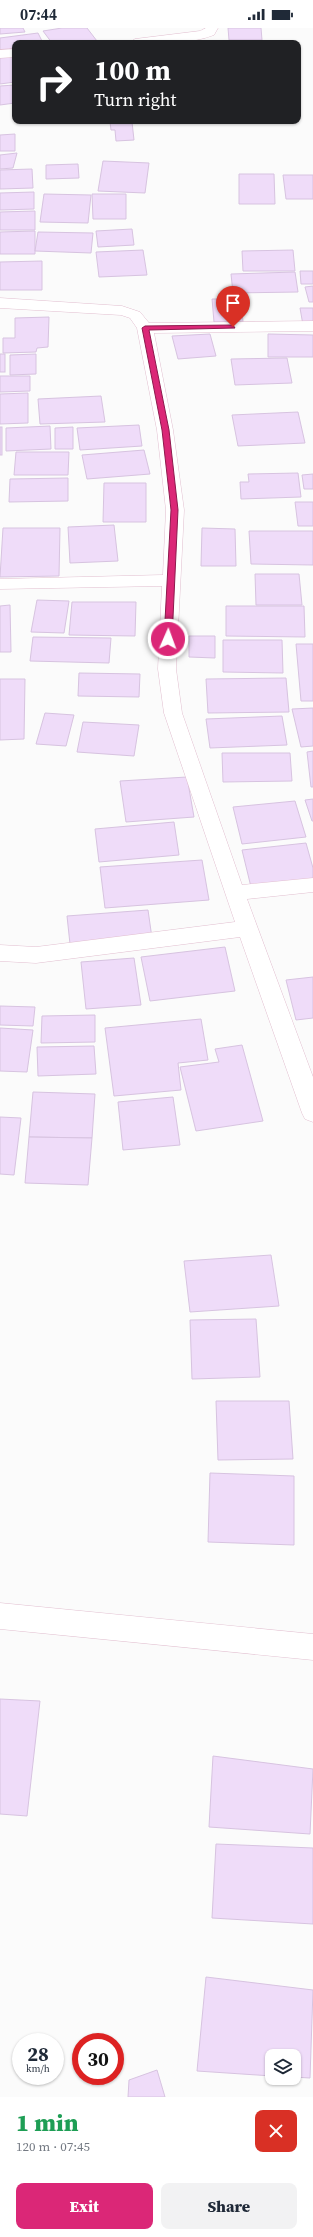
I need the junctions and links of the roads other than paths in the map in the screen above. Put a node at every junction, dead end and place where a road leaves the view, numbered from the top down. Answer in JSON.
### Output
{"nodes":[{"id":1,"x":212,"y":28,"type":"edge"},
{"id":2,"x":160,"y":40,"type":"edge"},
{"id":3,"x":12,"y":53,"type":"edge"},
{"id":4,"x":0,"y":54,"type":"edge"},
{"id":5,"x":0,"y":303,"type":"edge"},
{"id":6,"x":313,"y":326,"type":"edge"},
{"id":7,"x":145,"y":328,"type":"junction"},
{"id":8,"x":170,"y":580,"type":"junction"},
{"id":9,"x":0,"y":584,"type":"edge"},
{"id":10,"x":313,"y":885,"type":"edge"},
{"id":11,"x":235,"y":893,"type":"junction"},
{"id":12,"x":249,"y":928,"type":"junction"},
{"id":13,"x":0,"y":954,"type":"edge"},
{"id":14,"x":313,"y":1113,"type":"edge"},
{"id":15,"x":0,"y":1616,"type":"edge"},
{"id":16,"x":313,"y":1647,"type":"edge"}],
"edges":[{"from":1,"to":2,"type":"street"},
{"from":3,"to":4,"type":"street"},
{"from":5,"to":7,"type":"street"},
{"from":6,"to":7,"type":"street"},
{"from":7,"to":8,"type":"street"},
{"from":8,"to":9,"type":"street"},
{"from":8,"to":11,"type":"street"},
{"from":10,"to":11,"type":"street"},
{"from":11,"to":12,"type":"street"},
{"from":12,"to":13,"type":"street"},
{"from":12,"to":14,"type":"street"},
{"from":15,"to":16,"type":"street"}]}
